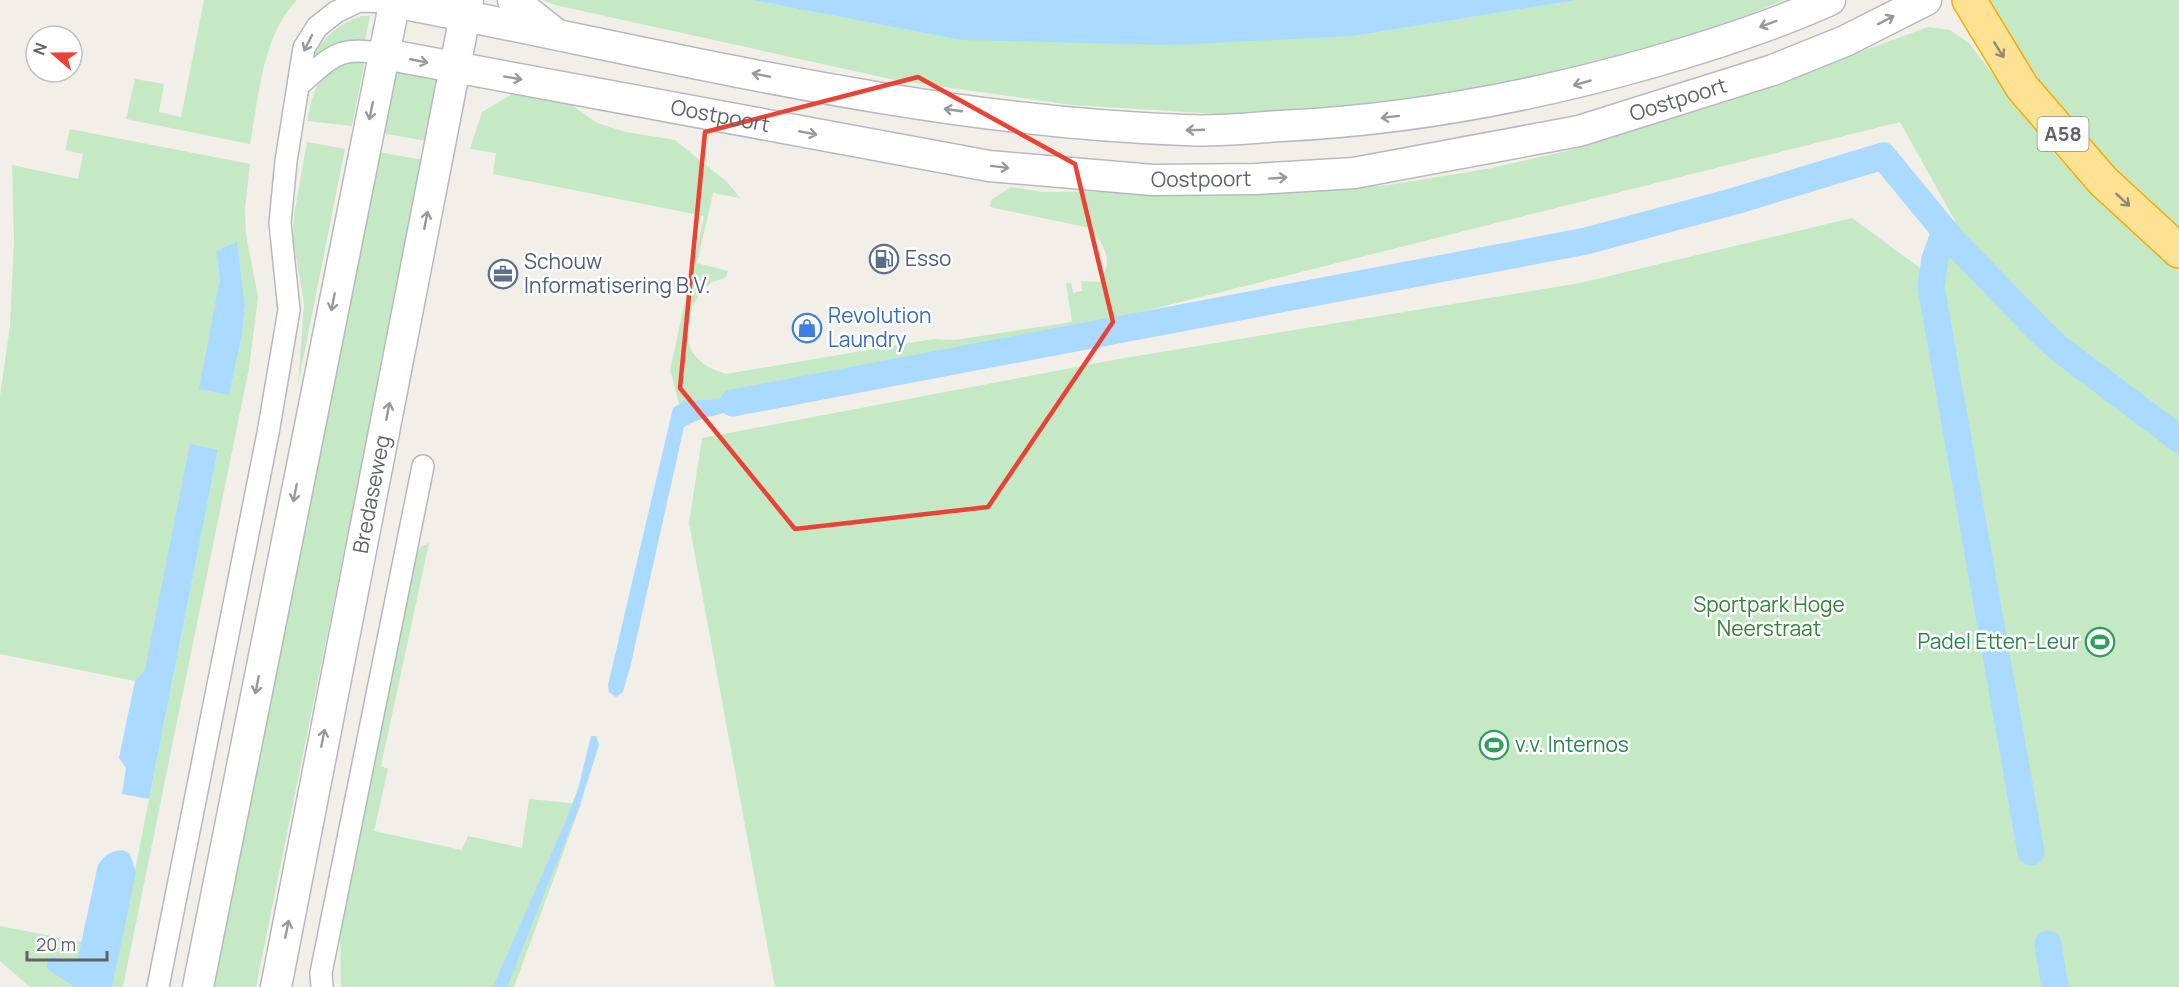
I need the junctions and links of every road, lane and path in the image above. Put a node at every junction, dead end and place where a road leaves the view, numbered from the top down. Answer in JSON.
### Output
{"nodes":[{"id":1,"x":513,"y":0,"type":"edge"},
{"id":2,"x":1830,"y":0,"type":"edge"},
{"id":3,"x":1926,"y":0,"type":"edge"},
{"id":4,"x":1969,"y":0,"type":"edge"},
{"id":5,"x":395,"y":1,"type":"edge"},
{"id":6,"x":466,"y":8,"type":"edge"},
{"id":7,"x":557,"y":35,"type":"junction"},
{"id":8,"x":384,"y":54,"type":"junction"},
{"id":9,"x":455,"y":68,"type":"junction"},
{"id":10,"x":300,"y":84,"type":"junction"},
{"id":11,"x":2179,"y":251,"type":"edge"},
{"id":12,"x":423,"y":466,"type":"dead end"},
{"id":13,"x":158,"y":987,"type":"edge"},
{"id":14,"x":198,"y":987,"type":"edge"},
{"id":15,"x":276,"y":987,"type":"edge"},
{"id":16,"x":322,"y":987,"type":"edge"}],
"edges":[{"from":1,"to":7,"type":"main road"},
{"from":2,"to":7,"type":"main road","name":"Oostpoort","one_way":true},
{"from":9,"to":3,"type":"main road","name":"Oostpoort","one_way":true},
{"from":4,"to":11,"type":"highway","number":"A58","one_way":true},
{"from":5,"to":6,"type":"main road","name":"Oostpoort"},
{"from":5,"to":8,"type":"main road"},
{"from":5,"to":10,"type":"street","one_way":true},
{"from":6,"to":7,"type":"main road","name":"Oostpoort"},
{"from":6,"to":9,"type":"main road","name":"Bredaseweg"},
{"from":8,"to":9,"type":"main road","name":"Oostpoort","one_way":true},
{"from":8,"to":10,"type":"street"},
{"from":8,"to":14,"type":"main road","one_way":true},
{"from":15,"to":9,"type":"main road","name":"Bredaseweg","one_way":true},
{"from":10,"to":13,"type":"street"},
{"from":12,"to":16,"type":"street","name":"Bredaseweg"}]}
